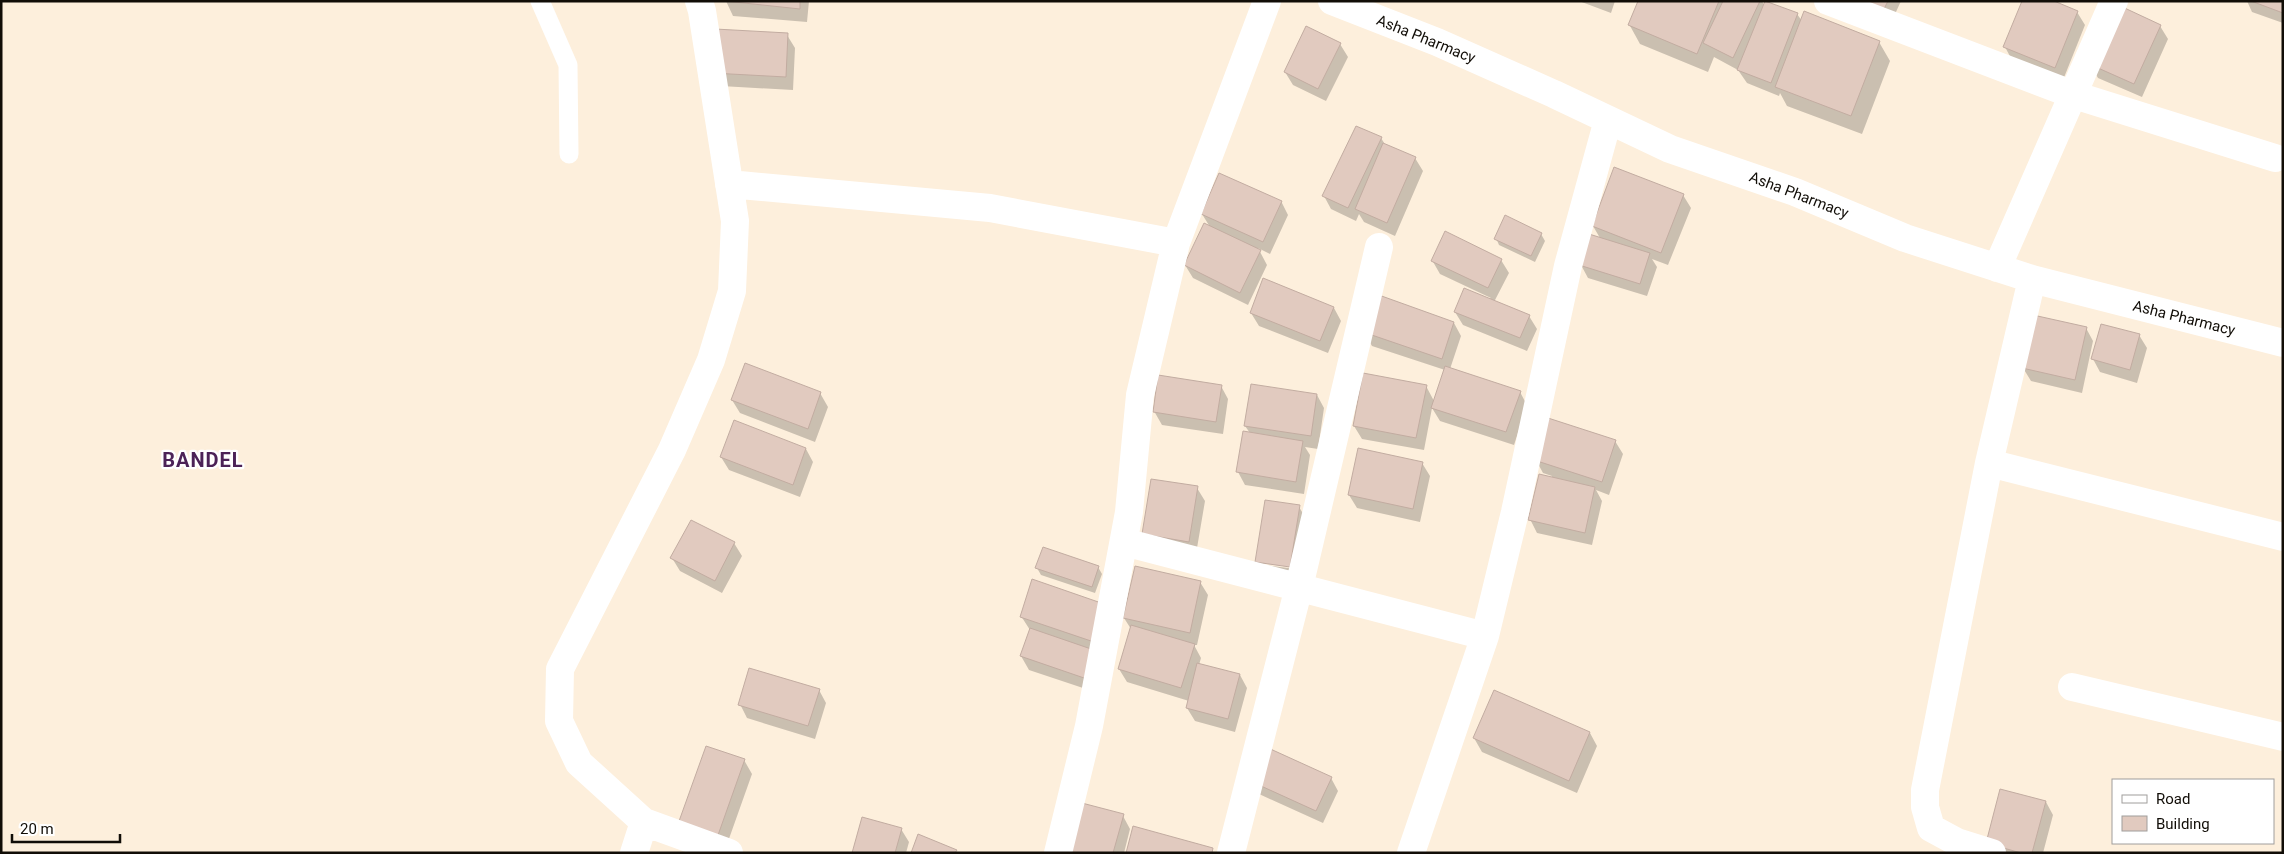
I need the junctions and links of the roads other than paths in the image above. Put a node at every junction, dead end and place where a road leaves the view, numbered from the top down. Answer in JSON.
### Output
{"nodes":[{"id":1,"x":540,"y":1,"type":"edge"},
{"id":2,"x":699,"y":1,"type":"edge"},
{"id":3,"x":1267,"y":1,"type":"edge"},
{"id":4,"x":1332,"y":1,"type":"edge"},
{"id":5,"x":1828,"y":1,"type":"edge"},
{"id":6,"x":2114,"y":1,"type":"edge"},
{"id":7,"x":2074,"y":95,"type":"junction"},
{"id":8,"x":1608,"y":120,"type":"junction"},
{"id":9,"x":569,"y":154,"type":"dead end"},
{"id":10,"x":2275,"y":158,"type":"dead end"},
{"id":11,"x":729,"y":184,"type":"junction"},
{"id":12,"x":1176,"y":243,"type":"junction"},
{"id":13,"x":1378,"y":248,"type":"dead end"},
{"id":14,"x":1997,"y":268,"type":"junction"},
{"id":15,"x":2032,"y":279,"type":"junction"},
{"id":16,"x":2283,"y":343,"type":"edge"},
{"id":17,"x":1988,"y":463,"type":"junction"},
{"id":18,"x":2283,"y":537,"type":"edge"},
{"id":19,"x":1124,"y":542,"type":"junction"},
{"id":20,"x":1299,"y":587,"type":"junction"},
{"id":21,"x":1485,"y":636,"type":"junction"},
{"id":22,"x":2072,"y":687,"type":"dead end"},
{"id":23,"x":2283,"y":737,"type":"edge"},
{"id":24,"x":644,"y":822,"type":"junction"},
{"id":25,"x":634,"y":853,"type":"edge"},
{"id":26,"x":729,"y":853,"type":"edge"},
{"id":27,"x":1058,"y":853,"type":"edge"},
{"id":28,"x":1231,"y":853,"type":"edge"},
{"id":29,"x":1411,"y":853,"type":"edge"},
{"id":30,"x":1992,"y":853,"type":"edge"}],
"edges":[{"from":1,"to":9,"type":"lane"},
{"from":2,"to":11,"type":"street"},
{"from":3,"to":12,"type":"street"},
{"from":4,"to":8,"type":"street","name":"Asha Pharmacy"},
{"from":5,"to":7,"type":"street"},
{"from":6,"to":7,"type":"street"},
{"from":7,"to":10,"type":"street"},
{"from":7,"to":14,"type":"street"},
{"from":8,"to":14,"type":"street","name":"Asha Pharmacy"},
{"from":8,"to":21,"type":"street"},
{"from":11,"to":12,"type":"street"},
{"from":11,"to":24,"type":"street"},
{"from":12,"to":19,"type":"street"},
{"from":13,"to":20,"type":"street"},
{"from":14,"to":15,"type":"street","name":"Asha Pharmacy"},
{"from":15,"to":16,"type":"street","name":"Asha Pharmacy"},
{"from":15,"to":17,"type":"street"},
{"from":17,"to":18,"type":"street"},
{"from":17,"to":30,"type":"street"},
{"from":19,"to":20,"type":"street"},
{"from":19,"to":27,"type":"street"},
{"from":20,"to":21,"type":"street"},
{"from":20,"to":28,"type":"street"},
{"from":21,"to":29,"type":"street"},
{"from":22,"to":23,"type":"street"},
{"from":24,"to":25,"type":"street"},
{"from":24,"to":26,"type":"street"}]}
